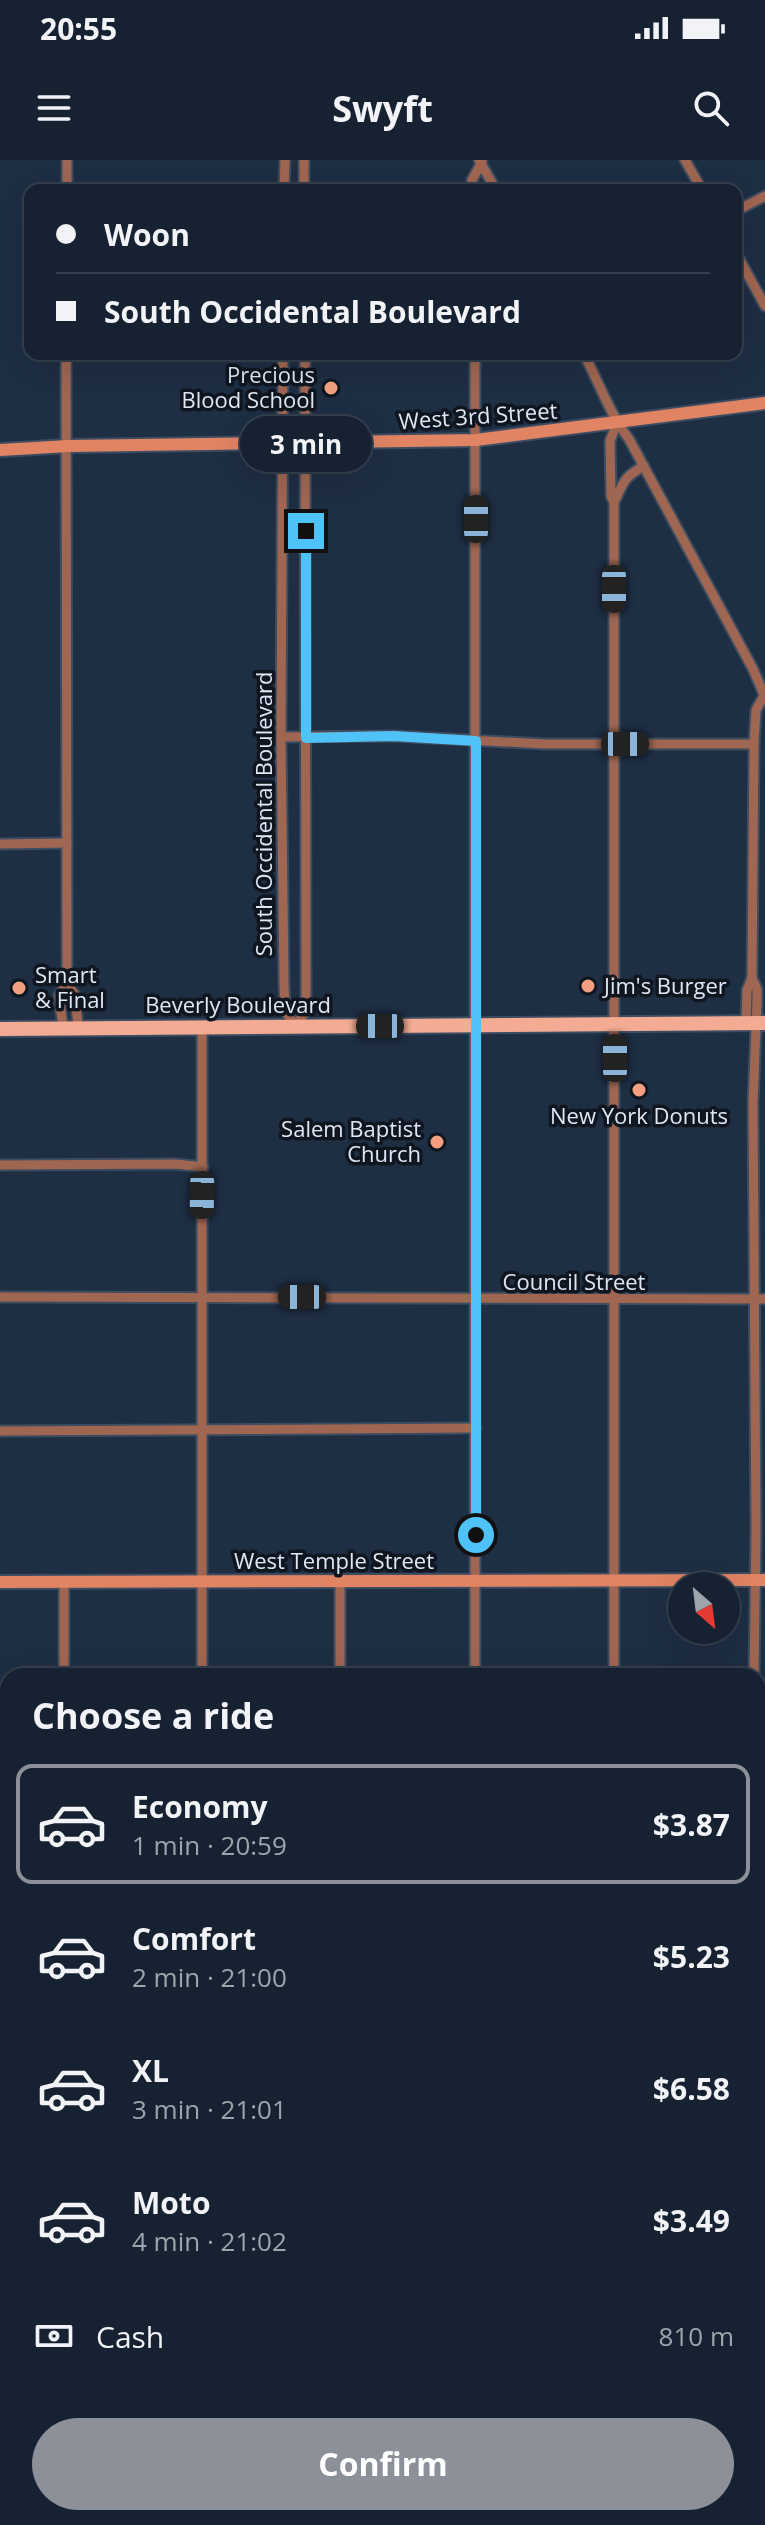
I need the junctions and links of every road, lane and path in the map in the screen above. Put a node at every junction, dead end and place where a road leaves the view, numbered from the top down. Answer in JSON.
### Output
{"nodes":[{"id":1,"x":67,"y":160,"type":"edge"},
{"id":2,"x":285,"y":160,"type":"edge"},
{"id":3,"x":304,"y":160,"type":"edge"},
{"id":4,"x":685,"y":160,"type":"edge"},
{"id":5,"x":481,"y":161,"type":"edge"},
{"id":6,"x":67,"y":184,"type":"edge"},
{"id":7,"x":284,"y":184,"type":"edge"},
{"id":8,"x":304,"y":184,"type":"edge"},
{"id":9,"x":472,"y":184,"type":"edge"},
{"id":10,"x":493,"y":184,"type":"edge"},
{"id":11,"x":699,"y":184,"type":"edge"},
{"id":12,"x":765,"y":196,"type":"edge"},
{"id":13,"x":742,"y":208,"type":"edge"},
{"id":14,"x":742,"y":264,"type":"edge"},
{"id":15,"x":765,"y":306,"type":"edge"},
{"id":16,"x":66,"y":360,"type":"edge"},
{"id":17,"x":283,"y":360,"type":"edge"},
{"id":18,"x":305,"y":360,"type":"edge"},
{"id":19,"x":475,"y":360,"type":"edge"},
{"id":20,"x":587,"y":360,"type":"edge"},
{"id":21,"x":765,"y":403,"type":"edge"},
{"id":22,"x":617,"y":423,"type":"junction"},
{"id":23,"x":476,"y":440,"type":"junction"},
{"id":24,"x":282,"y":444,"type":"junction"},
{"id":25,"x":305,"y":444,"type":"junction"},
{"id":26,"x":68,"y":446,"type":"junction"},
{"id":27,"x":0,"y":450,"type":"edge"},
{"id":28,"x":644,"y":466,"type":"junction"},
{"id":29,"x":614,"y":502,"type":"junction"},
{"id":30,"x":765,"y":695,"type":"edge"},
{"id":31,"x":281,"y":737,"type":"junction"},
{"id":32,"x":306,"y":738,"type":"junction"},
{"id":33,"x":476,"y":741,"type":"junction"},
{"id":34,"x":614,"y":744,"type":"junction"},
{"id":35,"x":754,"y":744,"type":"junction"},
{"id":36,"x":67,"y":843,"type":"junction"},
{"id":37,"x":0,"y":844,"type":"edge"},
{"id":38,"x":67,"y":984,"type":"junction"},
{"id":39,"x":756,"y":1023,"type":"edge"},
{"id":40,"x":615,"y":1025,"type":"junction"},
{"id":41,"x":295,"y":1026,"type":"junction"},
{"id":42,"x":475,"y":1026,"type":"junction"},
{"id":43,"x":202,"y":1027,"type":"junction"},
{"id":44,"x":70,"y":1028,"type":"junction"},
{"id":45,"x":0,"y":1029,"type":"edge"},
{"id":46,"x":0,"y":1165,"type":"edge"},
{"id":47,"x":203,"y":1167,"type":"junction"},
{"id":48,"x":0,"y":1297,"type":"edge"},
{"id":49,"x":203,"y":1297,"type":"junction"},
{"id":50,"x":476,"y":1299,"type":"junction"},
{"id":51,"x":753,"y":1299,"type":"junction"},
{"id":52,"x":765,"y":1299,"type":"edge"},
{"id":53,"x":614,"y":1300,"type":"junction"},
{"id":54,"x":476,"y":1428,"type":"junction"},
{"id":55,"x":203,"y":1430,"type":"junction"},
{"id":56,"x":0,"y":1431,"type":"edge"},
{"id":57,"x":476,"y":1580,"type":"junction"},
{"id":58,"x":615,"y":1580,"type":"junction"},
{"id":59,"x":760,"y":1580,"type":"edge"},
{"id":60,"x":340,"y":1581,"type":"junction"},
{"id":61,"x":0,"y":1582,"type":"edge"},
{"id":62,"x":64,"y":1582,"type":"junction"},
{"id":63,"x":203,"y":1582,"type":"junction"},
{"id":64,"x":64,"y":1668,"type":"edge"},
{"id":65,"x":202,"y":1668,"type":"edge"},
{"id":66,"x":340,"y":1668,"type":"edge"},
{"id":67,"x":475,"y":1668,"type":"edge"},
{"id":68,"x":614,"y":1668,"type":"edge"},
{"id":69,"x":754,"y":1668,"type":"edge"}],
"edges":[{"from":1,"to":6,"type":"street"},
{"from":2,"to":7,"type":"street"},
{"from":3,"to":8,"type":"street"},
{"from":4,"to":11,"type":"street"},
{"from":5,"to":9,"type":"street"},
{"from":5,"to":10,"type":"street"},
{"from":12,"to":13,"type":"street"},
{"from":14,"to":15,"type":"street"},
{"from":16,"to":26,"type":"street"},
{"from":17,"to":24,"type":"street","name":"South Occidental Boulevard"},
{"from":18,"to":25,"type":"street","name":"South Occidental Boulevard"},
{"from":19,"to":23,"type":"street"},
{"from":20,"to":22,"type":"street"},
{"from":21,"to":22,"type":"main road","name":"West 3rd Street"},
{"from":22,"to":23,"type":"main road","name":"West 3rd Street"},
{"from":22,"to":28,"type":"street"},
{"from":22,"to":29,"type":"street"},
{"from":23,"to":25,"type":"main road","name":"West 3rd Street"},
{"from":23,"to":33,"type":"street"},
{"from":24,"to":25,"type":"main road","name":"West 3rd Street"},
{"from":24,"to":26,"type":"main road","name":"West 3rd Street"},
{"from":24,"to":31,"type":"street","name":"South Occidental Boulevard"},
{"from":25,"to":32,"type":"street","name":"South Occidental Boulevard"},
{"from":26,"to":27,"type":"main road","name":"West 3rd Street"},
{"from":26,"to":36,"type":"street"},
{"from":28,"to":29,"type":"street"},
{"from":28,"to":30,"type":"street"},
{"from":29,"to":34,"type":"street"},
{"from":30,"to":35,"type":"street"},
{"from":31,"to":32,"type":"street"},
{"from":31,"to":41,"type":"street","name":"South Occidental Boulevard"},
{"from":32,"to":33,"type":"street"},
{"from":32,"to":41,"type":"street","name":"South Occidental Boulevard"},
{"from":33,"to":34,"type":"street"},
{"from":33,"to":42,"type":"street"},
{"from":34,"to":35,"type":"street"},
{"from":34,"to":40,"type":"street"},
{"from":35,"to":39,"type":"street"},
{"from":36,"to":37,"type":"street"},
{"from":36,"to":38,"type":"street"},
{"from":38,"to":44,"type":"street"},
{"from":38,"to":44,"type":"street"},
{"from":39,"to":40,"type":"main road","name":"Beverly Boulevard"},
{"from":39,"to":51,"type":"street"},
{"from":40,"to":42,"type":"main road","name":"Beverly Boulevard"},
{"from":40,"to":53,"type":"street"},
{"from":41,"to":42,"type":"main road","name":"Beverly Boulevard"},
{"from":41,"to":43,"type":"main road","name":"Beverly Boulevard"},
{"from":42,"to":50,"type":"street"},
{"from":43,"to":44,"type":"main road","name":"Beverly Boulevard"},
{"from":43,"to":47,"type":"street"},
{"from":44,"to":45,"type":"main road","name":"Beverly Boulevard"},
{"from":46,"to":47,"type":"street"},
{"from":47,"to":49,"type":"street"},
{"from":48,"to":49,"type":"street","name":"Council Street"},
{"from":49,"to":50,"type":"street","name":"Council Street"},
{"from":49,"to":55,"type":"street"},
{"from":50,"to":53,"type":"street","name":"Council Street"},
{"from":50,"to":54,"type":"street"},
{"from":51,"to":52,"type":"street","name":"Council Street"},
{"from":51,"to":53,"type":"street","name":"Council Street"},
{"from":51,"to":59,"type":"street"},
{"from":53,"to":58,"type":"street"},
{"from":54,"to":55,"type":"street"},
{"from":54,"to":57,"type":"street"},
{"from":55,"to":56,"type":"street"},
{"from":55,"to":63,"type":"street"},
{"from":57,"to":58,"type":"main road","name":"West Temple Street"},
{"from":57,"to":60,"type":"main road","name":"West Temple Street"},
{"from":57,"to":67,"type":"street"},
{"from":58,"to":59,"type":"main road","name":"West Temple Street"},
{"from":58,"to":68,"type":"street"},
{"from":59,"to":69,"type":"street"},
{"from":60,"to":63,"type":"main road","name":"West Temple Street"},
{"from":60,"to":66,"type":"street"},
{"from":61,"to":62,"type":"main road","name":"West Temple Street"},
{"from":62,"to":63,"type":"main road","name":"West Temple Street"},
{"from":62,"to":64,"type":"street"},
{"from":63,"to":65,"type":"street"}]}
